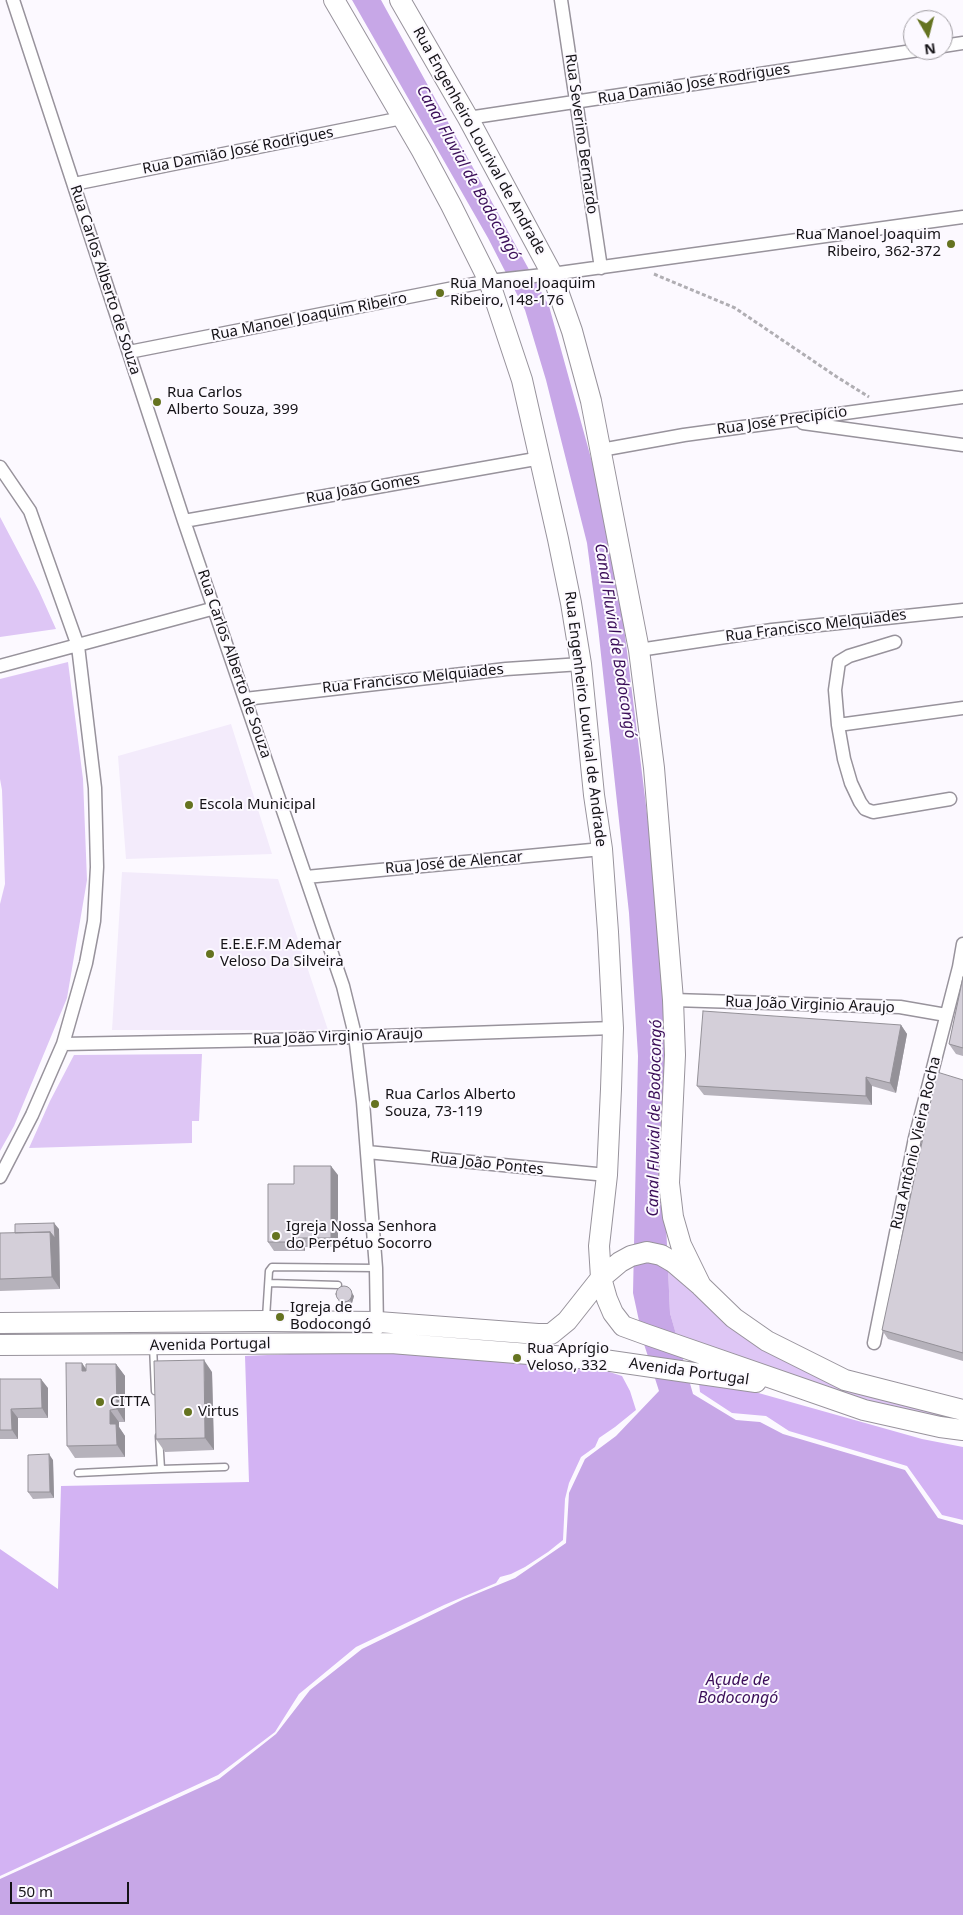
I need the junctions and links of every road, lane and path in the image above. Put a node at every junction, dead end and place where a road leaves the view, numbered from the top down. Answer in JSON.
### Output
{"nodes":[{"id":1,"x":13,"y":0,"type":"edge"},
{"id":2,"x":334,"y":0,"type":"edge"},
{"id":3,"x":400,"y":0,"type":"edge"},
{"id":4,"x":561,"y":0,"type":"edge"},
{"id":5,"x":903,"y":52,"type":"edge"},
{"id":6,"x":575,"y":102,"type":"junction"},
{"id":7,"x":402,"y":118,"type":"junction"},
{"id":8,"x":468,"y":118,"type":"junction"},
{"id":9,"x":74,"y":184,"type":"junction"},
{"id":10,"x":963,"y":217,"type":"edge"},
{"id":11,"x":631,"y":263,"type":"junction"},
{"id":12,"x":601,"y":268,"type":"junction"},
{"id":13,"x":547,"y":275,"type":"junction"},
{"id":14,"x":494,"y":281,"type":"junction"},
{"id":15,"x":129,"y":352,"type":"junction"},
{"id":16,"x":963,"y":397,"type":"edge"},
{"id":17,"x":886,"y":407,"type":"junction"},
{"id":18,"x":788,"y":421,"type":"junction"},
{"id":19,"x":963,"y":446,"type":"edge"},
{"id":20,"x":601,"y":450,"type":"junction"},
{"id":21,"x":541,"y":458,"type":"junction"},
{"id":22,"x":0,"y":467,"type":"edge"},
{"id":23,"x":184,"y":521,"type":"junction"},
{"id":24,"x":215,"y":608,"type":"junction"},
{"id":25,"x":963,"y":610,"type":"edge"},
{"id":26,"x":895,"y":642,"type":"dead end"},
{"id":27,"x":78,"y":646,"type":"junction"},
{"id":28,"x":639,"y":650,"type":"junction"},
{"id":29,"x":581,"y":664,"type":"junction"},
{"id":30,"x":0,"y":666,"type":"edge"},
{"id":31,"x":245,"y":699,"type":"junction"},
{"id":32,"x":963,"y":708,"type":"edge"},
{"id":33,"x":838,"y":725,"type":"junction"},
{"id":34,"x":950,"y":799,"type":"dead end"},
{"id":35,"x":602,"y":849,"type":"junction"},
{"id":36,"x":306,"y":877,"type":"junction"},
{"id":37,"x":963,"y":944,"type":"edge"},
{"id":38,"x":673,"y":1000,"type":"junction"},
{"id":39,"x":946,"y":1015,"type":"junction"},
{"id":40,"x":613,"y":1028,"type":"junction"},
{"id":41,"x":355,"y":1036,"type":"junction"},
{"id":42,"x":63,"y":1044,"type":"junction"},
{"id":43,"x":367,"y":1152,"type":"junction"},
{"id":44,"x":606,"y":1176,"type":"junction"},
{"id":45,"x":0,"y":1177,"type":"edge"},
{"id":46,"x":376,"y":1268,"type":"junction"},
{"id":47,"x":601,"y":1278,"type":"junction"},
{"id":48,"x":269,"y":1283,"type":"junction"},
{"id":49,"x":338,"y":1284,"type":"dead end"},
{"id":50,"x":701,"y":1286,"type":"junction"},
{"id":51,"x":266,"y":1320,"type":"junction"},
{"id":52,"x":378,"y":1322,"type":"junction"},
{"id":53,"x":0,"y":1323,"type":"edge"},
{"id":54,"x":375,"y":1343,"type":"junction"},
{"id":55,"x":874,"y":1343,"type":"dead end"},
{"id":56,"x":0,"y":1345,"type":"edge"},
{"id":57,"x":153,"y":1345,"type":"junction"},
{"id":58,"x":836,"y":1400,"type":"junction"},
{"id":59,"x":156,"y":1401,"type":"edge"},
{"id":60,"x":963,"y":1410,"type":"edge"},
{"id":61,"x":158,"y":1430,"type":"edge"},
{"id":62,"x":963,"y":1430,"type":"edge"},
{"id":63,"x":225,"y":1467,"type":"dead end"},
{"id":64,"x":161,"y":1469,"type":"junction"},
{"id":65,"x":78,"y":1473,"type":"dead end"}],
"edges":[{"from":1,"to":9,"type":"street","name":"Rua Carlos Alberto de Souza"},
{"from":2,"to":7,"type":"main road","name":"Rua Engenheiro Lourival de Andrade"},
{"from":3,"to":8,"type":"main road","name":"Rua Engenheiro Lourival de Andrade"},
{"from":4,"to":6,"type":"street","name":"Rua Severino Bernardo"},
{"from":5,"to":6,"type":"street","name":"Rua Damião José Rodrigues"},
{"from":6,"to":8,"type":"street","name":"Rua Damião José Rodrigues"},
{"from":6,"to":12,"type":"street","name":"Rua Severino Bernardo"},
{"from":7,"to":9,"type":"street","name":"Rua Damião José Rodrigues"},
{"from":7,"to":14,"type":"main road","name":"Rua Engenheiro Lourival de Andrade"},
{"from":8,"to":13,"type":"main road","name":"Rua Engenheiro Lourival de Andrade"},
{"from":9,"to":15,"type":"street","name":"Rua Carlos Alberto de Souza"},
{"from":10,"to":11,"type":"street"},
{"from":11,"to":12,"type":"street"},
{"from":11,"to":17,"type":"path"},
{"from":12,"to":13,"type":"street"},
{"from":13,"to":14,"type":"street","name":"Rua Manoel Joaquim Ribeiro"},
{"from":13,"to":20,"type":"main road","name":"Rua Engenheiro Lourival de Andrade"},
{"from":14,"to":15,"type":"street","name":"Rua Manoel Joaquim Ribeiro"},
{"from":14,"to":21,"type":"main road","name":"Rua Engenheiro Lourival de Andrade"},
{"from":15,"to":23,"type":"street","name":"Rua Carlos Alberto de Souza"},
{"from":16,"to":17,"type":"street","name":"Rua José Precipício"},
{"from":17,"to":18,"type":"street","name":"Rua José Precipício"},
{"from":18,"to":19,"type":"street"},
{"from":18,"to":20,"type":"street","name":"Rua José Precipício"},
{"from":20,"to":28,"type":"main road","name":"Rua Engenheiro Lourival de Andrade"},
{"from":21,"to":23,"type":"street","name":"Rua João Gomes"},
{"from":21,"to":29,"type":"main road","name":"Rua Engenheiro Lourival de Andrade"},
{"from":22,"to":27,"type":"street"},
{"from":23,"to":24,"type":"street","name":"Rua Carlos Alberto de Souza"},
{"from":24,"to":27,"type":"street"},
{"from":24,"to":31,"type":"street","name":"Rua Carlos Alberto de Souza"},
{"from":25,"to":28,"type":"street","name":"Rua Francisco Melquiades"},
{"from":26,"to":33,"type":"street"},
{"from":27,"to":30,"type":"street"},
{"from":27,"to":42,"type":"street"},
{"from":28,"to":38,"type":"main road","name":"Rua Engenheiro Lourival de Andrade"},
{"from":29,"to":31,"type":"street","name":"Rua Francisco Melquiades"},
{"from":29,"to":35,"type":"main road","name":"Rua Engenheiro Lourival de Andrade"},
{"from":31,"to":36,"type":"street","name":"Rua Carlos Alberto de Souza"},
{"from":32,"to":33,"type":"street"},
{"from":33,"to":34,"type":"street"},
{"from":35,"to":36,"type":"street","name":"Rua José de Alencar"},
{"from":35,"to":40,"type":"main road","name":"Rua Engenheiro Lourival de Andrade"},
{"from":36,"to":41,"type":"street","name":"Rua Carlos Alberto de Souza"},
{"from":37,"to":39,"type":"street","name":"Rua Antônio Vieira Rocha"},
{"from":38,"to":39,"type":"street","name":"Rua João Virginio Araujo"},
{"from":38,"to":50,"type":"main road","name":"Rua Engenheiro Lourival de Andrade"},
{"from":39,"to":55,"type":"street","name":"Rua Antônio Vieira Rocha"},
{"from":40,"to":41,"type":"street","name":"Rua João Virginio Araujo"},
{"from":40,"to":44,"type":"main road","name":"Rua Engenheiro Lourival de Andrade"},
{"from":41,"to":42,"type":"street","name":"Rua João Virginio Araujo"},
{"from":41,"to":43,"type":"street","name":"Rua Carlos Alberto de Souza"},
{"from":42,"to":45,"type":"street"},
{"from":43,"to":44,"type":"street","name":"Rua João Pontes"},
{"from":43,"to":46,"type":"street","name":"Rua Carlos Alberto de Souza"},
{"from":44,"to":47,"type":"main road","name":"Rua Engenheiro Lourival de Andrade"},
{"from":46,"to":48,"type":"lane"},
{"from":46,"to":52,"type":"street","name":"Rua Carlos Alberto de Souza"},
{"from":47,"to":50,"type":"main road","name":"Avenida Portugal"},
{"from":47,"to":52,"type":"main road","name":"Avenida Portugal"},
{"from":47,"to":58,"type":"main road","name":"Avenida Portugal"},
{"from":48,"to":49,"type":"lane"},
{"from":48,"to":51,"type":"lane"},
{"from":50,"to":60,"type":"main road","name":"Avenida Portugal"},
{"from":51,"to":52,"type":"main road","name":"Avenida Portugal"},
{"from":51,"to":53,"type":"main road","name":"Avenida Portugal"},
{"from":52,"to":54,"type":"street","name":"Rua Carlos Alberto de Souza"},
{"from":54,"to":57,"type":"main road","name":"Avenida Portugal"},
{"from":54,"to":58,"type":"main road","name":"Avenida Portugal"},
{"from":56,"to":57,"type":"main road","name":"Avenida Portugal"},
{"from":57,"to":59,"type":"lane"},
{"from":58,"to":62,"type":"main road","name":"Avenida Portugal"},
{"from":61,"to":64,"type":"lane"},
{"from":63,"to":64,"type":"lane"},
{"from":64,"to":65,"type":"lane"}]}
